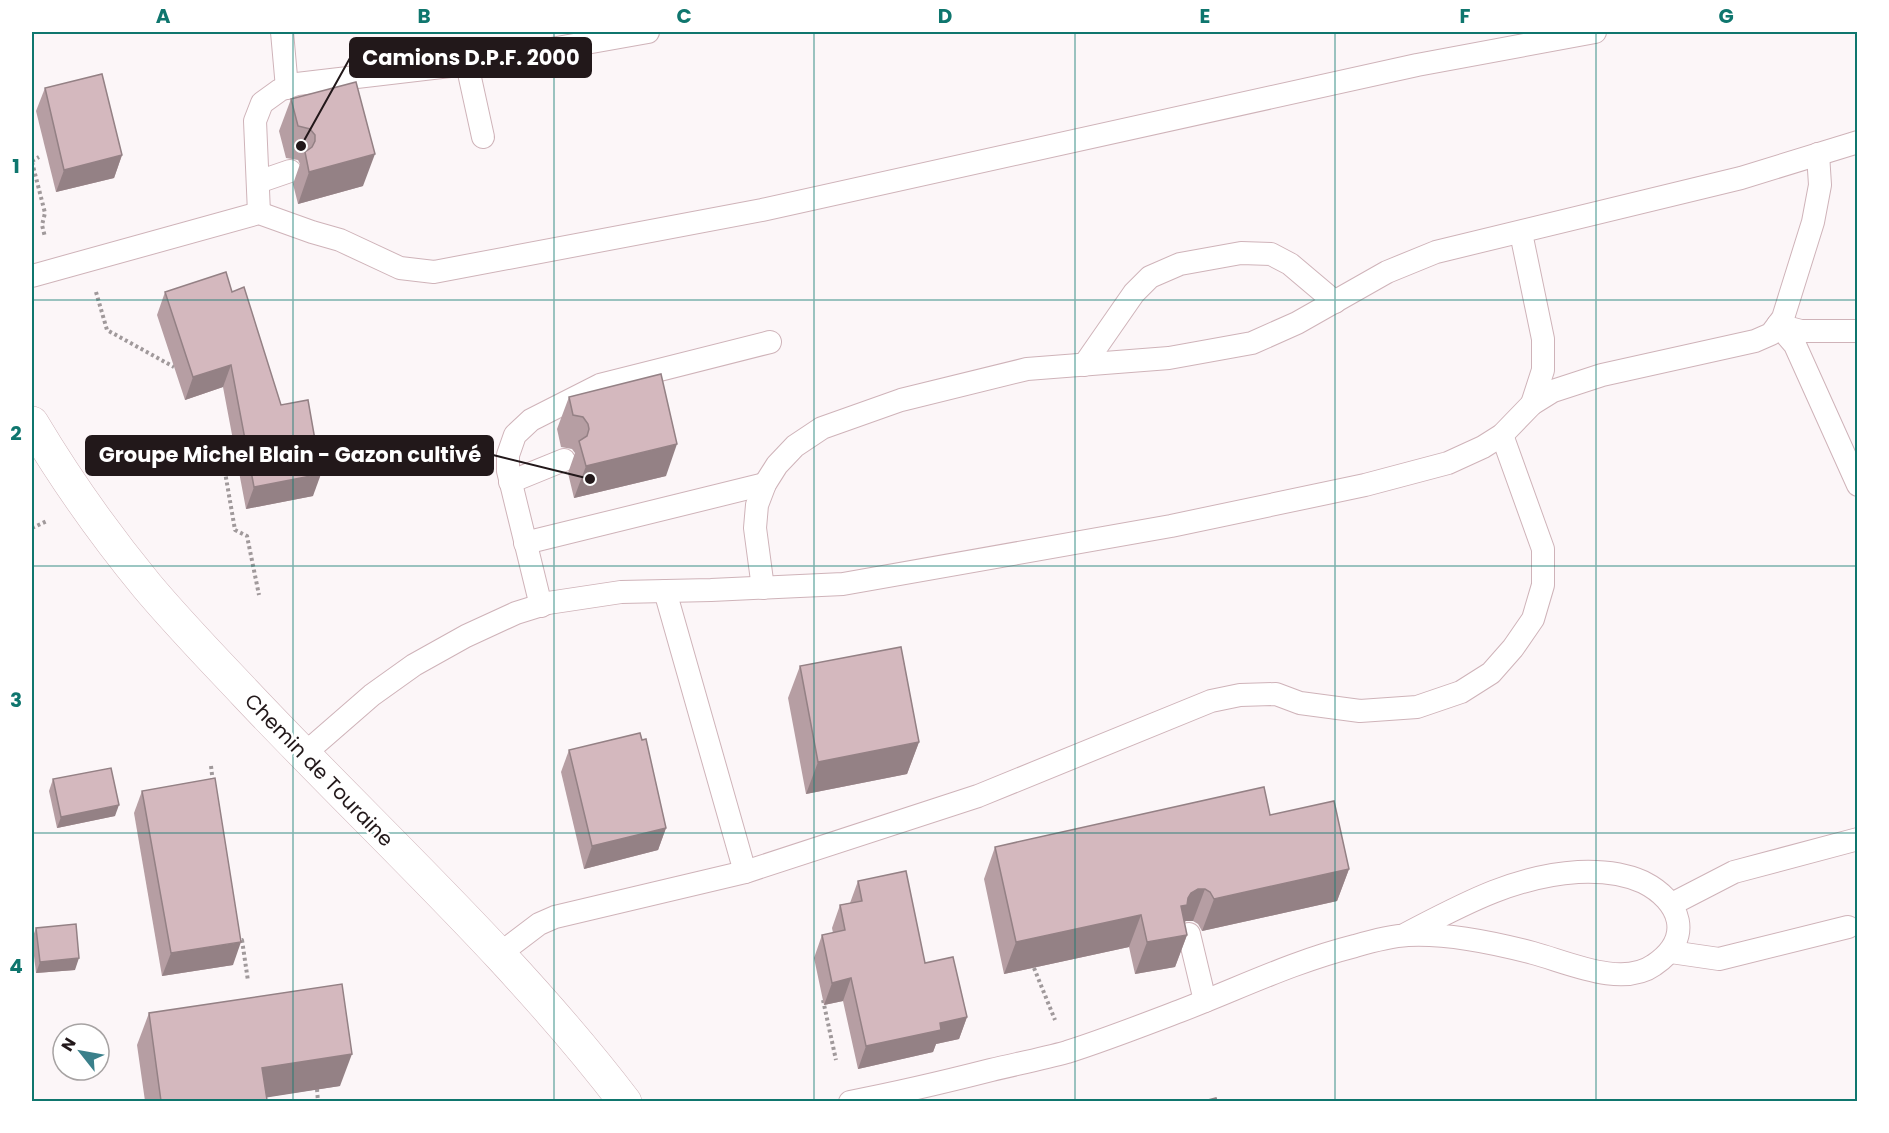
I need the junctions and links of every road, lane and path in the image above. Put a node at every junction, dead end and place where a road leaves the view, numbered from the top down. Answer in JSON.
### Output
{"nodes":[{"id":1,"x":282,"y":32,"type":"edge"},
{"id":2,"x":648,"y":32,"type":"edge"},
{"id":3,"x":1595,"y":32,"type":"edge"},
{"id":4,"x":467,"y":64,"type":"junction"},
{"id":5,"x":286,"y":88,"type":"junction"},
{"id":6,"x":483,"y":137,"type":"dead end"},
{"id":7,"x":1857,"y":142,"type":"edge"},
{"id":8,"x":1818,"y":154,"type":"junction"},
{"id":9,"x":39,"y":157,"type":"dead end"},
{"id":10,"x":32,"y":161,"type":"edge"},
{"id":11,"x":290,"y":171,"type":"dead end"},
{"id":12,"x":258,"y":182,"type":"junction"},
{"id":13,"x":260,"y":213,"type":"junction"},
{"id":14,"x":1521,"y":232,"type":"junction"},
{"id":15,"x":87,"y":261,"type":"junction"},
{"id":16,"x":54,"y":270,"type":"junction"},
{"id":17,"x":32,"y":276,"type":"edge"},
{"id":18,"x":1335,"y":302,"type":"junction"},
{"id":19,"x":1778,"y":325,"type":"junction"},
{"id":20,"x":1857,"y":331,"type":"edge"},
{"id":21,"x":770,"y":342,"type":"dead end"},
{"id":22,"x":1084,"y":365,"type":"junction"},
{"id":23,"x":174,"y":367,"type":"dead end"},
{"id":24,"x":1532,"y":404,"type":"junction"},
{"id":25,"x":32,"y":423,"type":"edge"},
{"id":26,"x":1502,"y":435,"type":"junction"},
{"id":27,"x":564,"y":460,"type":"dead end"},
{"id":28,"x":238,"y":469,"type":"dead end"},
{"id":29,"x":510,"y":482,"type":"junction"},
{"id":30,"x":765,"y":484,"type":"junction"},
{"id":31,"x":1857,"y":485,"type":"edge"},
{"id":32,"x":525,"y":543,"type":"junction"},
{"id":33,"x":764,"y":588,"type":"junction"},
{"id":34,"x":665,"y":591,"type":"junction"},
{"id":35,"x":259,"y":595,"type":"dead end"},
{"id":36,"x":541,"y":606,"type":"junction"},
{"id":37,"x":303,"y":755,"type":"junction"},
{"id":38,"x":210,"y":766,"type":"dead end"},
{"id":39,"x":214,"y":789,"type":"edge"},
{"id":40,"x":1857,"y":839,"type":"edge"},
{"id":41,"x":745,"y":872,"type":"junction"},
{"id":42,"x":1672,"y":904,"type":"junction"},
{"id":43,"x":1848,"y":927,"type":"dead end"},
{"id":44,"x":1189,"y":934,"type":"edge"},
{"id":45,"x":1404,"y":935,"type":"junction"},
{"id":46,"x":229,"y":942,"type":"edge"},
{"id":47,"x":1671,"y":952,"type":"junction"},
{"id":48,"x":498,"y":954,"type":"junction"},
{"id":49,"x":1034,"y":968,"type":"edge"},
{"id":50,"x":249,"y":981,"type":"dead end"},
{"id":51,"x":822,"y":995,"type":"dead end"},
{"id":52,"x":1205,"y":1001,"type":"junction"},
{"id":53,"x":1067,"y":1052,"type":"junction"},
{"id":54,"x":836,"y":1060,"type":"dead end"},
{"id":55,"x":317,"y":1089,"type":"edge"},
{"id":56,"x":318,"y":1101,"type":"edge"},
{"id":57,"x":625,"y":1101,"type":"edge"},
{"id":58,"x":850,"y":1101,"type":"edge"}],
"edges":[{"from":1,"to":5,"type":"lane"},
{"from":2,"to":4,"type":"lane"},
{"from":3,"to":13,"type":"lane"},
{"from":4,"to":5,"type":"lane"},
{"from":4,"to":6,"type":"lane"},
{"from":5,"to":12,"type":"lane"},
{"from":7,"to":8,"type":"lane"},
{"from":8,"to":14,"type":"lane"},
{"from":8,"to":19,"type":"lane"},
{"from":9,"to":10,"type":"path"},
{"from":10,"to":16,"type":"path"},
{"from":11,"to":12,"type":"lane"},
{"from":12,"to":13,"type":"lane"},
{"from":13,"to":15,"type":"lane"},
{"from":14,"to":18,"type":"lane"},
{"from":14,"to":24,"type":"lane"},
{"from":15,"to":16,"type":"lane"},
{"from":15,"to":23,"type":"path"},
{"from":16,"to":17,"type":"lane"},
{"from":18,"to":22,"type":"lane"},
{"from":18,"to":22,"type":"lane"},
{"from":19,"to":20,"type":"lane"},
{"from":19,"to":24,"type":"lane"},
{"from":19,"to":31,"type":"lane"},
{"from":21,"to":29,"type":"lane"},
{"from":22,"to":30,"type":"lane"},
{"from":24,"to":26,"type":"lane"},
{"from":25,"to":37,"type":"street","name":"Chemin de Touraine"},
{"from":26,"to":33,"type":"lane"},
{"from":26,"to":41,"type":"lane"},
{"from":27,"to":29,"type":"lane"},
{"from":28,"to":35,"type":"path"},
{"from":29,"to":32,"type":"lane"},
{"from":30,"to":32,"type":"lane"},
{"from":30,"to":33,"type":"lane"},
{"from":32,"to":36,"type":"lane"},
{"from":33,"to":34,"type":"lane"},
{"from":34,"to":36,"type":"lane"},
{"from":34,"to":41,"type":"lane"},
{"from":36,"to":37,"type":"lane"},
{"from":37,"to":48,"type":"street","name":"Chemin de Touraine"},
{"from":38,"to":39,"type":"path"},
{"from":40,"to":42,"type":"lane"},
{"from":41,"to":48,"type":"lane"},
{"from":42,"to":45,"type":"lane"},
{"from":42,"to":47,"type":"lane"},
{"from":43,"to":47,"type":"lane"},
{"from":44,"to":52,"type":"lane"},
{"from":45,"to":47,"type":"lane"},
{"from":45,"to":52,"type":"lane"},
{"from":46,"to":50,"type":"path"},
{"from":48,"to":57,"type":"street","name":"Chemin de Touraine"},
{"from":49,"to":53,"type":"path"},
{"from":51,"to":54,"type":"path"},
{"from":52,"to":53,"type":"lane"},
{"from":53,"to":58,"type":"lane"},
{"from":55,"to":56,"type":"path"}]}
